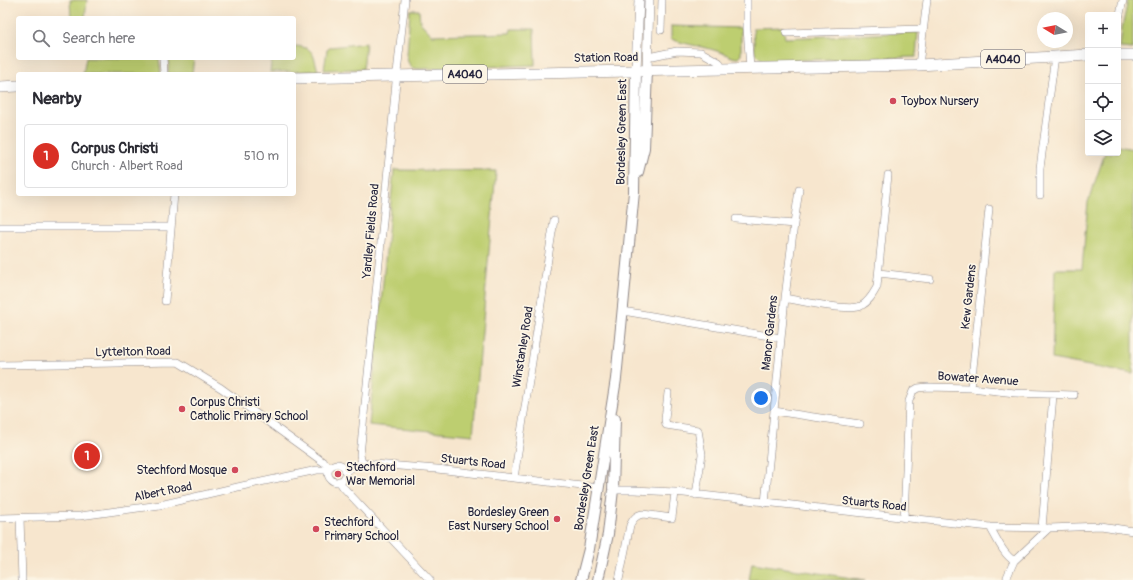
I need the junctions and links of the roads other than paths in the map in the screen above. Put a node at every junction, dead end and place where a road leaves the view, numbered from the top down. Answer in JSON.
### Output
{"nodes":[{"id":1,"x":405,"y":0,"type":"edge"},
{"id":2,"x":639,"y":0,"type":"edge"},
{"id":3,"x":649,"y":0,"type":"edge"},
{"id":4,"x":662,"y":0,"type":"edge"},
{"id":5,"x":747,"y":0,"type":"edge"},
{"id":6,"x":927,"y":0,"type":"edge"},
{"id":7,"x":1123,"y":0,"type":"edge"},
{"id":8,"x":1120,"y":12,"type":"edge"},
{"id":9,"x":923,"y":29,"type":"junction"},
{"id":10,"x":660,"y":30,"type":"dead end"},
{"id":11,"x":786,"y":33,"type":"dead end"},
{"id":12,"x":1085,"y":55,"type":"edge"},
{"id":13,"x":1121,"y":55,"type":"edge"},
{"id":14,"x":1133,"y":55,"type":"edge"},
{"id":15,"x":648,"y":56,"type":"junction"},
{"id":16,"x":1055,"y":56,"type":"junction"},
{"id":17,"x":164,"y":60,"type":"edge"},
{"id":18,"x":919,"y":65,"type":"junction"},
{"id":19,"x":750,"y":68,"type":"junction"},
{"id":20,"x":722,"y":69,"type":"junction"},
{"id":21,"x":641,"y":70,"type":"junction"},
{"id":22,"x":164,"y":72,"type":"edge"},
{"id":23,"x":396,"y":75,"type":"junction"},
{"id":24,"x":296,"y":78,"type":"edge"},
{"id":25,"x":16,"y":86,"type":"edge"},
{"id":26,"x":0,"y":87,"type":"edge"},
{"id":27,"x":888,"y":175,"type":"dead end"},
{"id":28,"x":799,"y":190,"type":"dead end"},
{"id":29,"x":634,"y":192,"type":"junction"},
{"id":30,"x":1040,"y":194,"type":"dead end"},
{"id":31,"x":174,"y":196,"type":"edge"},
{"id":32,"x":990,"y":209,"type":"dead end"},
{"id":33,"x":736,"y":219,"type":"dead end"},
{"id":34,"x":554,"y":220,"type":"dead end"},
{"id":35,"x":794,"y":224,"type":"junction"},
{"id":36,"x":0,"y":227,"type":"edge"},
{"id":37,"x":170,"y":227,"type":"junction"},
{"id":38,"x":879,"y":273,"type":"junction"},
{"id":39,"x":930,"y":279,"type":"dead end"},
{"id":40,"x":784,"y":298,"type":"junction"},
{"id":41,"x":165,"y":302,"type":"dead end"},
{"id":42,"x":623,"y":311,"type":"junction"},
{"id":43,"x":781,"y":338,"type":"junction"},
{"id":44,"x":0,"y":366,"type":"edge"},
{"id":45,"x":616,"y":379,"type":"junction"},
{"id":46,"x":971,"y":388,"type":"junction"},
{"id":47,"x":668,"y":393,"type":"dead end"},
{"id":48,"x":1053,"y":395,"type":"junction"},
{"id":49,"x":1074,"y":396,"type":"dead end"},
{"id":50,"x":774,"y":411,"type":"junction"},
{"id":51,"x":860,"y":424,"type":"dead end"},
{"id":52,"x":362,"y":464,"type":"junction"},
{"id":53,"x":329,"y":469,"type":"junction"},
{"id":54,"x":345,"y":471,"type":"junction"},
{"id":55,"x":514,"y":478,"type":"junction"},
{"id":56,"x":339,"y":481,"type":"junction"},
{"id":57,"x":599,"y":488,"type":"junction"},
{"id":58,"x":613,"y":490,"type":"junction"},
{"id":59,"x":675,"y":492,"type":"junction"},
{"id":60,"x":696,"y":495,"type":"junction"},
{"id":61,"x":765,"y":503,"type":"junction"},
{"id":62,"x":0,"y":518,"type":"edge"},
{"id":63,"x":20,"y":518,"type":"junction"},
{"id":64,"x":904,"y":518,"type":"junction"},
{"id":65,"x":990,"y":527,"type":"junction"},
{"id":66,"x":1042,"y":528,"type":"junction"},
{"id":67,"x":1050,"y":528,"type":"junction"},
{"id":68,"x":1133,"y":530,"type":"edge"},
{"id":69,"x":1014,"y":562,"type":"junction"},
{"id":70,"x":1007,"y":578,"type":"dead end"},
{"id":71,"x":22,"y":580,"type":"edge"},
{"id":72,"x":430,"y":580,"type":"edge"},
{"id":73,"x":581,"y":580,"type":"edge"},
{"id":74,"x":598,"y":580,"type":"edge"},
{"id":75,"x":619,"y":580,"type":"edge"}],
"edges":[{"from":1,"to":23,"type":"street","name":"Yardley Fields Road"},
{"from":2,"to":21,"type":"street","name":"Bordesley Green East"},
{"from":3,"to":15,"type":"street","name":"Bordesley Green East"},
{"from":4,"to":10,"type":"street"},
{"from":5,"to":19,"type":"street"},
{"from":6,"to":9,"type":"street"},
{"from":7,"to":8,"type":"street"},
{"from":9,"to":11,"type":"street"},
{"from":9,"to":18,"type":"street"},
{"from":12,"to":16,"type":"main road","number":"A4040"},
{"from":13,"to":14,"type":"main road"},
{"from":15,"to":20,"type":"street"},
{"from":15,"to":21,"type":"street","name":"Bordesley Green East"},
{"from":16,"to":18,"type":"main road","number":"A4040"},
{"from":16,"to":30,"type":"street"},
{"from":17,"to":22,"type":"street"},
{"from":18,"to":19,"type":"main road","name":"Station Road","number":"A4040"},
{"from":19,"to":20,"type":"main road","name":"Station Road","number":"A4040"},
{"from":20,"to":21,"type":"main road","name":"Station Road","number":"A4040"},
{"from":21,"to":23,"type":"main road","name":"Station Road","number":"A4040"},
{"from":21,"to":29,"type":"main road","name":"Bordesley Green East"},
{"from":21,"to":29,"type":"main road","name":"Bordesley Green East"},
{"from":23,"to":24,"type":"main road","name":"Station Road","number":"A4040"},
{"from":23,"to":52,"type":"street","name":"Yardley Fields Road"},
{"from":25,"to":26,"type":"main road"},
{"from":27,"to":38,"type":"street"},
{"from":28,"to":35,"type":"street","name":"Manor Gardens"},
{"from":29,"to":42,"type":"main road","name":"Bordesley Green East"},
{"from":31,"to":37,"type":"street"},
{"from":32,"to":46,"type":"street","name":"Kew Gardens"},
{"from":33,"to":35,"type":"street"},
{"from":34,"to":55,"type":"street","name":"Winstanley Road"},
{"from":35,"to":40,"type":"street","name":"Manor Gardens"},
{"from":36,"to":37,"type":"street"},
{"from":37,"to":41,"type":"street"},
{"from":38,"to":39,"type":"street"},
{"from":38,"to":40,"type":"street"},
{"from":40,"to":43,"type":"street","name":"Manor Gardens"},
{"from":42,"to":43,"type":"street"},
{"from":42,"to":45,"type":"main road","name":"Bordesley Green East"},
{"from":43,"to":50,"type":"street","name":"Manor Gardens"},
{"from":44,"to":53,"type":"street","name":"Lyttelton Road"},
{"from":45,"to":57,"type":"main road","name":"Bordesley Green East"},
{"from":45,"to":58,"type":"main road","name":"Bordesley Green East"},
{"from":46,"to":48,"type":"street","name":"Bowater Avenue"},
{"from":46,"to":64,"type":"street","name":"Bowater Avenue"},
{"from":47,"to":60,"type":"street"},
{"from":48,"to":49,"type":"street","name":"Bowater Avenue"},
{"from":48,"to":66,"type":"street"},
{"from":50,"to":51,"type":"street"},
{"from":50,"to":61,"type":"street","name":"Manor Gardens"},
{"from":52,"to":54,"type":"street","name":"Stuarts Road"},
{"from":52,"to":55,"type":"street","name":"Stuarts Road"},
{"from":53,"to":54,"type":"street"},
{"from":53,"to":56,"type":"street"},
{"from":53,"to":63,"type":"street","name":"Albert Road"},
{"from":54,"to":56,"type":"street"},
{"from":55,"to":57,"type":"street","name":"Stuarts Road"},
{"from":56,"to":72,"type":"street"},
{"from":57,"to":73,"type":"main road","name":"Bordesley Green East"},
{"from":58,"to":59,"type":"street","name":"Stuarts Road"},
{"from":58,"to":74,"type":"main road","name":"Bordesley Green East"},
{"from":59,"to":60,"type":"street","name":"Stuarts Road"},
{"from":59,"to":75,"type":"street"},
{"from":60,"to":61,"type":"street","name":"Stuarts Road"},
{"from":61,"to":64,"type":"street","name":"Stuarts Road"},
{"from":62,"to":63,"type":"street","name":"Albert Road"},
{"from":63,"to":71,"type":"street"},
{"from":64,"to":65,"type":"street","name":"Stuarts Road"},
{"from":65,"to":66,"type":"street","name":"Stuarts Road"},
{"from":65,"to":69,"type":"street"},
{"from":66,"to":67,"type":"street","name":"Stuarts Road"},
{"from":67,"to":68,"type":"street","name":"Stuarts Road"},
{"from":67,"to":69,"type":"street"},
{"from":69,"to":70,"type":"street"}]}
